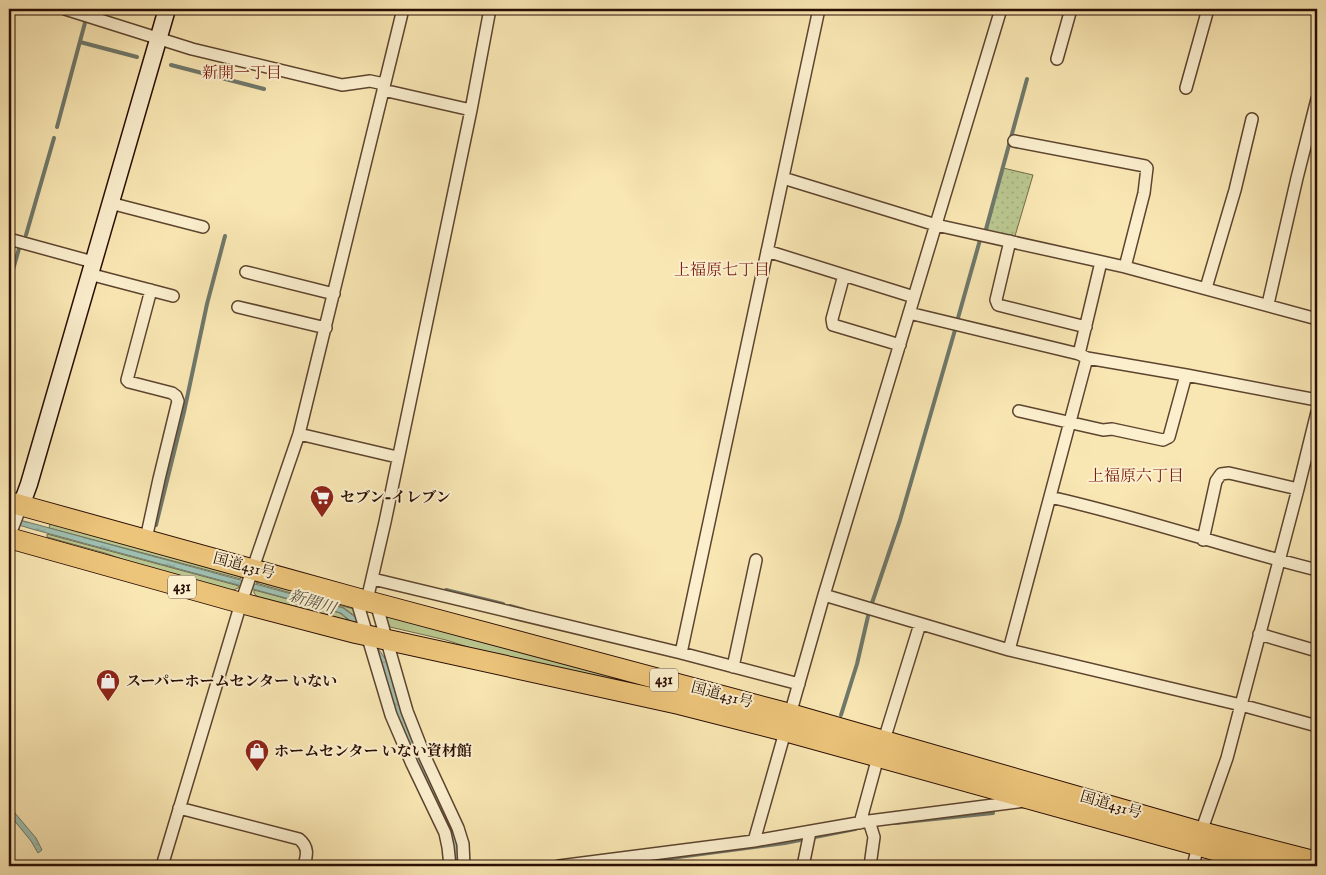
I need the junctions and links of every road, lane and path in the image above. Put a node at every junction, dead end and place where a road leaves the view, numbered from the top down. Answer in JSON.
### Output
{"nodes":[{"id":1,"x":66,"y":9,"type":"edge"},
{"id":2,"x":168,"y":9,"type":"edge"},
{"id":3,"x":402,"y":9,"type":"edge"},
{"id":4,"x":490,"y":9,"type":"edge"},
{"id":5,"x":819,"y":9,"type":"edge"},
{"id":6,"x":1001,"y":9,"type":"edge"},
{"id":7,"x":1071,"y":9,"type":"edge"},
{"id":8,"x":1208,"y":9,"type":"edge"},
{"id":9,"x":159,"y":38,"type":"junction"},
{"id":10,"x":1057,"y":59,"type":"dead end"},
{"id":11,"x":384,"y":87,"type":"junction"},
{"id":12,"x":1186,"y":88,"type":"dead end"},
{"id":13,"x":1317,"y":99,"type":"edge"},
{"id":14,"x":471,"y":110,"type":"junction"},
{"id":15,"x":1252,"y":119,"type":"dead end"},
{"id":16,"x":1014,"y":141,"type":"dead end"},
{"id":17,"x":782,"y":178,"type":"junction"},
{"id":18,"x":110,"y":203,"type":"junction"},
{"id":19,"x":936,"y":225,"type":"junction"},
{"id":20,"x":203,"y":227,"type":"dead end"},
{"id":21,"x":9,"y":239,"type":"edge"},
{"id":22,"x":1010,"y":242,"type":"junction"},
{"id":23,"x":767,"y":251,"type":"junction"},
{"id":24,"x":1101,"y":262,"type":"junction"},
{"id":25,"x":1125,"y":267,"type":"junction"},
{"id":26,"x":91,"y":268,"type":"junction"},
{"id":27,"x":246,"y":272,"type":"dead end"},
{"id":28,"x":844,"y":275,"type":"junction"},
{"id":29,"x":1206,"y":288,"type":"junction"},
{"id":30,"x":150,"y":290,"type":"junction"},
{"id":31,"x":334,"y":294,"type":"junction"},
{"id":32,"x":173,"y":296,"type":"dead end"},
{"id":33,"x":914,"y":297,"type":"junction"},
{"id":34,"x":1268,"y":304,"type":"junction"},
{"id":35,"x":238,"y":307,"type":"dead end"},
{"id":36,"x":909,"y":313,"type":"junction"},
{"id":37,"x":1317,"y":319,"type":"edge"},
{"id":38,"x":1086,"y":327,"type":"junction"},
{"id":39,"x":326,"y":328,"type":"junction"},
{"id":40,"x":900,"y":345,"type":"junction"},
{"id":41,"x":1083,"y":356,"type":"junction"},
{"id":42,"x":1186,"y":375,"type":"junction"},
{"id":43,"x":1317,"y":400,"type":"edge"},
{"id":44,"x":1019,"y":411,"type":"dead end"},
{"id":45,"x":1317,"y":412,"type":"edge"},
{"id":46,"x":1070,"y":424,"type":"junction"},
{"id":47,"x":299,"y":434,"type":"junction"},
{"id":48,"x":397,"y":456,"type":"junction"},
{"id":49,"x":1298,"y":489,"type":"junction"},
{"id":50,"x":1050,"y":497,"type":"junction"},
{"id":51,"x":16,"y":506,"type":"edge"},
{"id":52,"x":10,"y":536,"type":"edge"},
{"id":53,"x":146,"y":539,"type":"junction"},
{"id":54,"x":1203,"y":540,"type":"junction"},
{"id":55,"x":756,"y":560,"type":"dead end"},
{"id":56,"x":1278,"y":561,"type":"junction"},
{"id":57,"x":253,"y":570,"type":"junction"},
{"id":58,"x":1317,"y":570,"type":"edge"},
{"id":59,"x":373,"y":579,"type":"junction"},
{"id":60,"x":824,"y":595,"type":"junction"},
{"id":61,"x":242,"y":602,"type":"junction"},
{"id":62,"x":368,"y":620,"type":"junction"},
{"id":63,"x":920,"y":624,"type":"junction"},
{"id":64,"x":1259,"y":634,"type":"junction"},
{"id":65,"x":1009,"y":650,"type":"junction"},
{"id":66,"x":1317,"y":651,"type":"edge"},
{"id":67,"x":681,"y":653,"type":"junction"},
{"id":68,"x":733,"y":667,"type":"junction"},
{"id":69,"x":798,"y":684,"type":"junction"},
{"id":70,"x":1241,"y":705,"type":"junction"},
{"id":71,"x":788,"y":722,"type":"junction"},
{"id":72,"x":1317,"y":726,"type":"edge"},
{"id":73,"x":881,"y":749,"type":"junction"},
{"id":74,"x":419,"y":761,"type":"junction"},
{"id":75,"x":1035,"y":800,"type":"junction"},
{"id":76,"x":180,"y":808,"type":"junction"},
{"id":77,"x":864,"y":822,"type":"junction"},
{"id":78,"x":810,"y":832,"type":"junction"},
{"id":79,"x":1200,"y":839,"type":"junction"},
{"id":80,"x":754,"y":841,"type":"junction"},
{"id":81,"x":1310,"y":859,"type":"edge"},
{"id":82,"x":162,"y":866,"type":"edge"},
{"id":83,"x":304,"y":866,"type":"edge"},
{"id":84,"x":450,"y":866,"type":"edge"},
{"id":85,"x":464,"y":866,"type":"edge"},
{"id":86,"x":559,"y":866,"type":"edge"},
{"id":87,"x":803,"y":866,"type":"edge"},
{"id":88,"x":870,"y":866,"type":"edge"},
{"id":89,"x":1193,"y":866,"type":"edge"},
{"id":90,"x":1272,"y":866,"type":"edge"}],
"edges":[{"from":1,"to":9,"type":"street"},
{"from":2,"to":9,"type":"street"},
{"from":3,"to":11,"type":"street"},
{"from":4,"to":14,"type":"street"},
{"from":5,"to":17,"type":"street"},
{"from":6,"to":19,"type":"street"},
{"from":7,"to":10,"type":"street"},
{"from":8,"to":12,"type":"street"},
{"from":9,"to":11,"type":"street"},
{"from":9,"to":18,"type":"street"},
{"from":11,"to":14,"type":"street"},
{"from":11,"to":31,"type":"street"},
{"from":13,"to":34,"type":"street"},
{"from":14,"to":48,"type":"street"},
{"from":15,"to":29,"type":"street"},
{"from":16,"to":25,"type":"street"},
{"from":17,"to":19,"type":"street"},
{"from":17,"to":23,"type":"street"},
{"from":18,"to":20,"type":"street"},
{"from":18,"to":26,"type":"street"},
{"from":19,"to":22,"type":"street"},
{"from":19,"to":33,"type":"street"},
{"from":21,"to":26,"type":"street"},
{"from":22,"to":24,"type":"street"},
{"from":22,"to":38,"type":"street"},
{"from":23,"to":28,"type":"street"},
{"from":23,"to":67,"type":"street"},
{"from":24,"to":25,"type":"street"},
{"from":24,"to":38,"type":"street"},
{"from":25,"to":29,"type":"street"},
{"from":26,"to":30,"type":"street"},
{"from":26,"to":51,"type":"street"},
{"from":27,"to":31,"type":"street"},
{"from":28,"to":33,"type":"street"},
{"from":28,"to":40,"type":"street"},
{"from":29,"to":34,"type":"street"},
{"from":30,"to":32,"type":"street"},
{"from":30,"to":53,"type":"street"},
{"from":31,"to":39,"type":"street"},
{"from":33,"to":36,"type":"street"},
{"from":34,"to":37,"type":"street"},
{"from":35,"to":39,"type":"street"},
{"from":36,"to":40,"type":"street"},
{"from":36,"to":41,"type":"street"},
{"from":38,"to":41,"type":"street"},
{"from":39,"to":47,"type":"street"},
{"from":40,"to":60,"type":"street"},
{"from":41,"to":42,"type":"street"},
{"from":41,"to":46,"type":"street"},
{"from":42,"to":43,"type":"street"},
{"from":42,"to":46,"type":"street"},
{"from":44,"to":46,"type":"street"},
{"from":45,"to":49,"type":"street"},
{"from":46,"to":50,"type":"street"},
{"from":47,"to":48,"type":"street"},
{"from":47,"to":57,"type":"street"},
{"from":48,"to":59,"type":"street"},
{"from":49,"to":54,"type":"street"},
{"from":49,"to":56,"type":"street"},
{"from":50,"to":54,"type":"street"},
{"from":50,"to":65,"type":"street"},
{"from":51,"to":52,"type":"street"},
{"from":51,"to":53,"type":"highway","name":"国道431号","number":"431"},
{"from":52,"to":61,"type":"highway","name":"国道431号","number":"431"},
{"from":53,"to":57,"type":"highway","name":"国道431号","number":"431"},
{"from":54,"to":56,"type":"street"},
{"from":55,"to":68,"type":"street"},
{"from":56,"to":58,"type":"street"},
{"from":56,"to":64,"type":"street"},
{"from":57,"to":61,"type":"street"},
{"from":57,"to":62,"type":"highway","name":"国道431号","number":"431"},
{"from":59,"to":62,"type":"street"},
{"from":59,"to":67,"type":"street"},
{"from":60,"to":63,"type":"street"},
{"from":60,"to":69,"type":"street"},
{"from":61,"to":62,"type":"highway","name":"国道431号","number":"431"},
{"from":61,"to":76,"type":"street"},
{"from":62,"to":71,"type":"highway","name":"国道431号","number":"431"},
{"from":62,"to":71,"type":"highway","name":"国道431号","number":"431"},
{"from":62,"to":74,"type":"street"},
{"from":62,"to":74,"type":"street"},
{"from":63,"to":65,"type":"street"},
{"from":63,"to":73,"type":"street"},
{"from":64,"to":66,"type":"street"},
{"from":64,"to":70,"type":"street"},
{"from":65,"to":70,"type":"street"},
{"from":67,"to":68,"type":"street"},
{"from":68,"to":69,"type":"street"},
{"from":69,"to":71,"type":"street"},
{"from":70,"to":72,"type":"street"},
{"from":70,"to":79,"type":"street"},
{"from":71,"to":73,"type":"highway","name":"国道431号","number":"431"},
{"from":71,"to":80,"type":"street"},
{"from":73,"to":75,"type":"highway","name":"国道431号","number":"431"},
{"from":73,"to":77,"type":"street"},
{"from":73,"to":79,"type":"highway","name":"国道431号","number":"431"},
{"from":74,"to":84,"type":"street"},
{"from":74,"to":85,"type":"street"},
{"from":75,"to":77,"type":"street"},
{"from":75,"to":79,"type":"highway","name":"国道431号","number":"431"},
{"from":76,"to":82,"type":"street"},
{"from":76,"to":83,"type":"street"},
{"from":77,"to":78,"type":"street"},
{"from":77,"to":88,"type":"street"},
{"from":78,"to":80,"type":"street"},
{"from":78,"to":87,"type":"street"},
{"from":79,"to":81,"type":"highway","name":"国道431号","number":"431"},
{"from":79,"to":89,"type":"street"},
{"from":79,"to":90,"type":"highway","name":"国道431号","number":"431"},
{"from":80,"to":86,"type":"street"}]}
